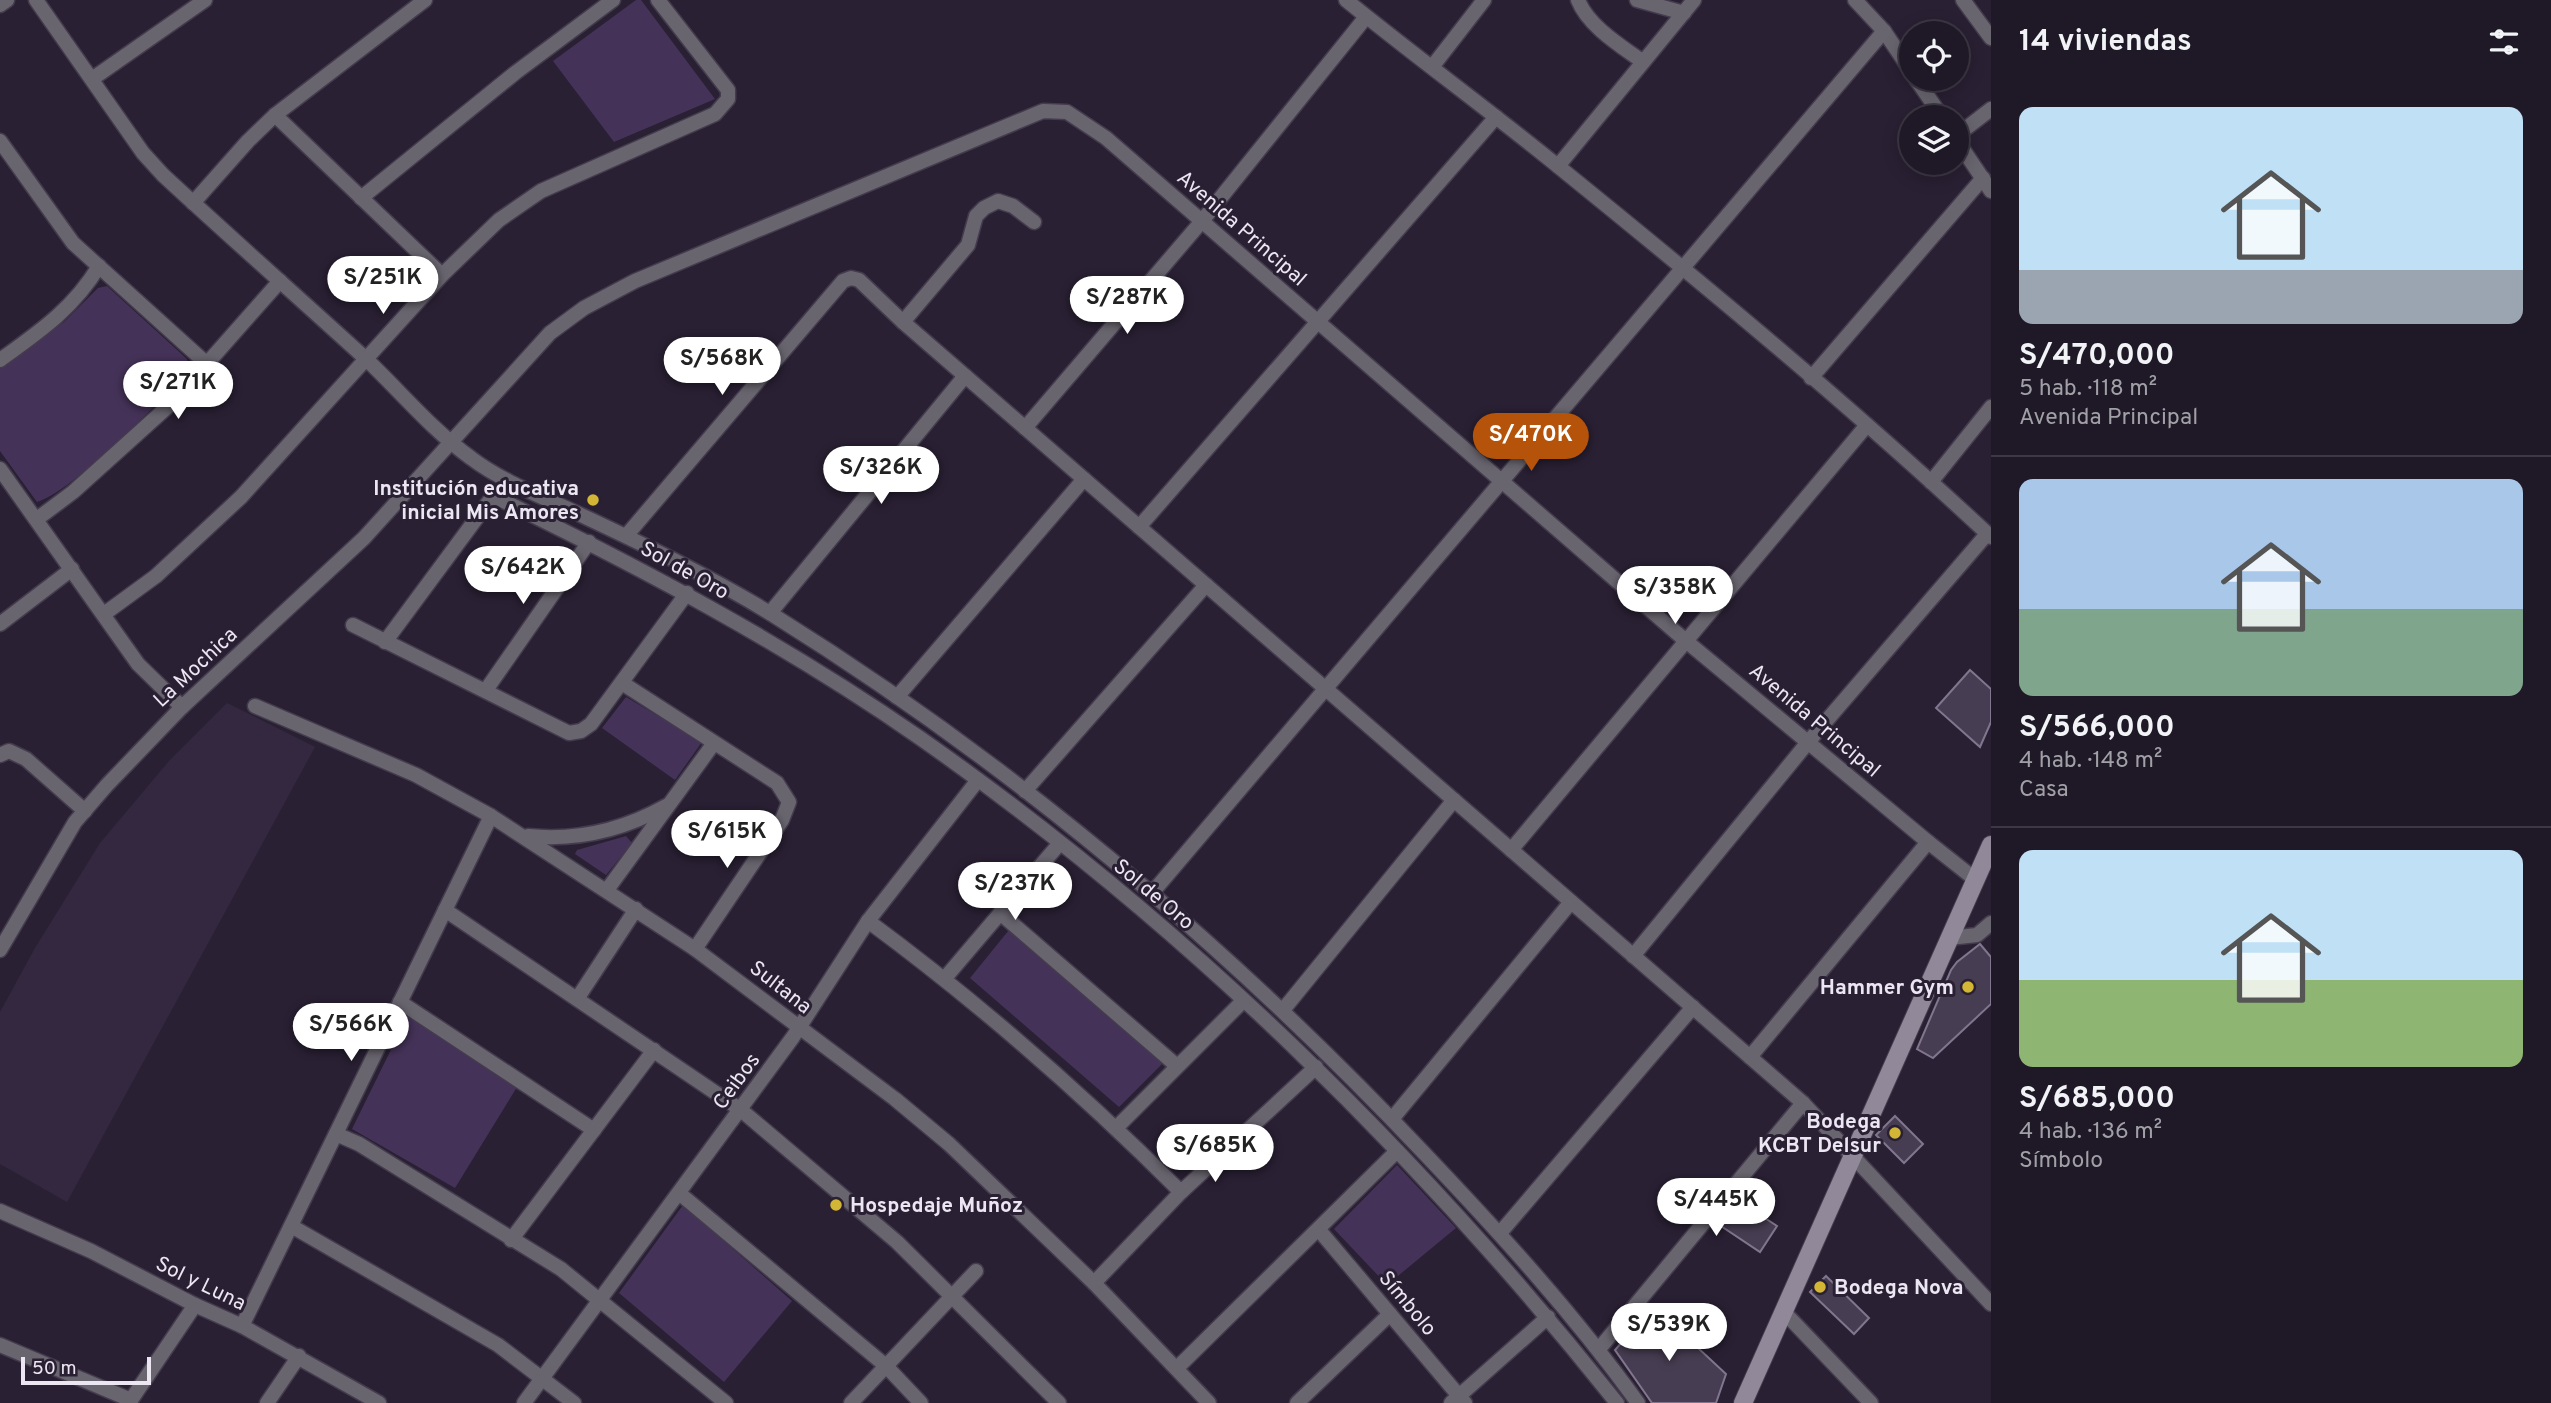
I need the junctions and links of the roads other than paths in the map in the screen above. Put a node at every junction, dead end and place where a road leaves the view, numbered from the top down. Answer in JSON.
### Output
{"nodes":[{"id":1,"x":6,"y":0,"type":"edge"},
{"id":2,"x":36,"y":0,"type":"edge"},
{"id":3,"x":205,"y":0,"type":"edge"},
{"id":4,"x":425,"y":0,"type":"edge"},
{"id":5,"x":613,"y":0,"type":"edge"},
{"id":6,"x":658,"y":0,"type":"edge"},
{"id":7,"x":1346,"y":0,"type":"edge"},
{"id":8,"x":1484,"y":0,"type":"edge"},
{"id":9,"x":1578,"y":0,"type":"edge"},
{"id":10,"x":1637,"y":0,"type":"edge"},
{"id":11,"x":1694,"y":0,"type":"edge"},
{"id":12,"x":1856,"y":0,"type":"edge"},
{"id":13,"x":1963,"y":0,"type":"edge"},
{"id":14,"x":0,"y":5,"type":"edge"},
{"id":15,"x":1684,"y":13,"type":"junction"},
{"id":16,"x":1366,"y":17,"type":"junction"},
{"id":17,"x":1884,"y":31,"type":"junction"},
{"id":18,"x":1991,"y":38,"type":"edge"},
{"id":19,"x":1899,"y":53,"type":"edge"},
{"id":20,"x":1643,"y":62,"type":"junction"},
{"id":21,"x":1432,"y":67,"type":"junction"},
{"id":22,"x":92,"y":79,"type":"junction"},
{"id":23,"x":1991,"y":109,"type":"edge"},
{"id":24,"x":275,"y":116,"type":"junction"},
{"id":25,"x":1496,"y":117,"type":"junction"},
{"id":26,"x":1969,"y":127,"type":"edge"},
{"id":27,"x":0,"y":141,"type":"edge"},
{"id":28,"x":1969,"y":157,"type":"edge"},
{"id":29,"x":1558,"y":166,"type":"junction"},
{"id":30,"x":1983,"y":178,"type":"junction"},
{"id":31,"x":1991,"y":191,"type":"edge"},
{"id":32,"x":361,"y":198,"type":"junction"},
{"id":33,"x":193,"y":203,"type":"junction"},
{"id":34,"x":1202,"y":221,"type":"junction"},
{"id":35,"x":1034,"y":222,"type":"dead end"},
{"id":36,"x":99,"y":266,"type":"junction"},
{"id":37,"x":1682,"y":268,"type":"junction"},
{"id":38,"x":442,"y":275,"type":"junction"},
{"id":39,"x":280,"y":281,"type":"junction"},
{"id":40,"x":1317,"y":321,"type":"junction"},
{"id":41,"x":903,"y":322,"type":"junction"},
{"id":42,"x":0,"y":360,"type":"edge"},
{"id":43,"x":367,"y":360,"type":"junction"},
{"id":44,"x":207,"y":364,"type":"junction"},
{"id":45,"x":965,"y":376,"type":"junction"},
{"id":46,"x":1811,"y":378,"type":"junction"},
{"id":47,"x":1991,"y":407,"type":"edge"},
{"id":48,"x":1867,"y":425,"type":"junction"},
{"id":49,"x":1025,"y":428,"type":"junction"},
{"id":50,"x":452,"y":441,"type":"junction"},
{"id":51,"x":0,"y":469,"type":"edge"},
{"id":52,"x":1084,"y":479,"type":"junction"},
{"id":53,"x":1501,"y":481,"type":"junction"},
{"id":54,"x":1931,"y":482,"type":"junction"},
{"id":55,"x":5,"y":486,"type":"edge"},
{"id":56,"x":37,"y":519,"type":"junction"},
{"id":57,"x":1139,"y":527,"type":"junction"},
{"id":58,"x":626,"y":536,"type":"junction"},
{"id":59,"x":1989,"y":536,"type":"edge"},
{"id":60,"x":589,"y":542,"type":"junction"},
{"id":61,"x":72,"y":569,"type":"junction"},
{"id":62,"x":1206,"y":585,"type":"junction"},
{"id":63,"x":687,"y":593,"type":"junction"},
{"id":64,"x":770,"y":613,"type":"junction"},
{"id":65,"x":104,"y":614,"type":"junction"},
{"id":66,"x":0,"y":624,"type":"edge"},
{"id":67,"x":353,"y":625,"type":"dead end"},
{"id":68,"x":1685,"y":641,"type":"junction"},
{"id":69,"x":386,"y":642,"type":"junction"},
{"id":70,"x":622,"y":683,"type":"junction"},
{"id":71,"x":1325,"y":688,"type":"junction"},
{"id":72,"x":486,"y":690,"type":"junction"},
{"id":73,"x":897,"y":697,"type":"junction"},
{"id":74,"x":255,"y":706,"type":"dead end"},
{"id":75,"x":182,"y":707,"type":"junction"},
{"id":76,"x":1809,"y":741,"type":"junction"},
{"id":77,"x":714,"y":743,"type":"junction"},
{"id":78,"x":0,"y":755,"type":"edge"},
{"id":79,"x":978,"y":780,"type":"junction"},
{"id":80,"x":1025,"y":791,"type":"junction"},
{"id":81,"x":1454,"y":800,"type":"junction"},
{"id":82,"x":670,"y":804,"type":"junction"},
{"id":83,"x":85,"y":811,"type":"junction"},
{"id":84,"x":491,"y":816,"type":"junction"},
{"id":85,"x":522,"y":835,"type":"junction"},
{"id":86,"x":1928,"y":842,"type":"junction"},
{"id":87,"x":1060,"y":844,"type":"junction"},
{"id":88,"x":1991,"y":845,"type":"edge"},
{"id":89,"x":1511,"y":849,"type":"junction"},
{"id":90,"x":1976,"y":880,"type":"junction"},
{"id":91,"x":607,"y":890,"type":"junction"},
{"id":92,"x":1152,"y":892,"type":"junction"},
{"id":93,"x":1571,"y":902,"type":"junction"},
{"id":94,"x":636,"y":909,"type":"junction"},
{"id":95,"x":445,"y":910,"type":"junction"},
{"id":96,"x":1000,"y":913,"type":"junction"},
{"id":97,"x":868,"y":921,"type":"junction"},
{"id":98,"x":1991,"y":923,"type":"edge"},
{"id":99,"x":1949,"y":938,"type":"junction"},
{"id":100,"x":695,"y":949,"type":"junction"},
{"id":101,"x":0,"y":950,"type":"edge"},
{"id":102,"x":1633,"y":956,"type":"junction"},
{"id":103,"x":945,"y":978,"type":"junction"},
{"id":104,"x":577,"y":999,"type":"junction"},
{"id":105,"x":1243,"y":1001,"type":"junction"},
{"id":106,"x":400,"y":1002,"type":"junction"},
{"id":107,"x":1693,"y":1007,"type":"junction"},
{"id":108,"x":1283,"y":1010,"type":"junction"},
{"id":109,"x":799,"y":1027,"type":"junction"},
{"id":110,"x":654,"y":1050,"type":"junction"},
{"id":111,"x":1750,"y":1057,"type":"junction"},
{"id":112,"x":1177,"y":1066,"type":"junction"},
{"id":113,"x":1316,"y":1067,"type":"junction"},
{"id":114,"x":1803,"y":1103,"type":"junction"},
{"id":115,"x":741,"y":1110,"type":"junction"},
{"id":116,"x":1392,"y":1119,"type":"junction"},
{"id":117,"x":1116,"y":1128,"type":"junction"},
{"id":118,"x":594,"y":1130,"type":"junction"},
{"id":119,"x":336,"y":1134,"type":"junction"},
{"id":120,"x":1397,"y":1151,"type":"junction"},
{"id":121,"x":1851,"y":1153,"type":"junction"},
{"id":122,"x":1181,"y":1192,"type":"junction"},
{"id":123,"x":679,"y":1193,"type":"junction"},
{"id":124,"x":0,"y":1211,"type":"edge"},
{"id":125,"x":293,"y":1227,"type":"junction"},
{"id":126,"x":1319,"y":1230,"type":"junction"},
{"id":127,"x":1500,"y":1233,"type":"junction"},
{"id":128,"x":511,"y":1240,"type":"junction"},
{"id":129,"x":976,"y":1271,"type":"dead end"},
{"id":130,"x":1094,"y":1283,"type":"junction"},
{"id":131,"x":952,"y":1294,"type":"junction"},
{"id":132,"x":601,"y":1298,"type":"junction"},
{"id":133,"x":1991,"y":1304,"type":"edge"},
{"id":134,"x":195,"y":1305,"type":"junction"},
{"id":135,"x":1783,"y":1311,"type":"junction"},
{"id":136,"x":1390,"y":1314,"type":"junction"},
{"id":137,"x":1548,"y":1317,"type":"junction"},
{"id":138,"x":243,"y":1326,"type":"junction"},
{"id":139,"x":0,"y":1345,"type":"edge"},
{"id":140,"x":1599,"y":1349,"type":"junction"},
{"id":141,"x":299,"y":1356,"type":"junction"},
{"id":142,"x":886,"y":1366,"type":"junction"},
{"id":143,"x":1177,"y":1368,"type":"junction"},
{"id":144,"x":543,"y":1378,"type":"junction"},
{"id":145,"x":1459,"y":1400,"type":"edge"},
{"id":146,"x":130,"y":1402,"type":"edge"},
{"id":147,"x":267,"y":1403,"type":"edge"},
{"id":148,"x":379,"y":1403,"type":"edge"},
{"id":149,"x":524,"y":1403,"type":"edge"},
{"id":150,"x":574,"y":1403,"type":"edge"},
{"id":151,"x":726,"y":1403,"type":"edge"},
{"id":152,"x":851,"y":1403,"type":"edge"},
{"id":153,"x":921,"y":1403,"type":"edge"},
{"id":154,"x":1059,"y":1403,"type":"edge"},
{"id":155,"x":1209,"y":1403,"type":"edge"},
{"id":156,"x":1297,"y":1403,"type":"edge"},
{"id":157,"x":1617,"y":1403,"type":"edge"},
{"id":158,"x":1638,"y":1403,"type":"edge"},
{"id":159,"x":1743,"y":1403,"type":"edge"},
{"id":160,"x":1871,"y":1403,"type":"edge"}],
"edges":[{"from":1,"to":14,"type":"street"},
{"from":2,"to":22,"type":"street"},
{"from":3,"to":22,"type":"street"},
{"from":4,"to":24,"type":"street"},
{"from":5,"to":32,"type":"street"},
{"from":6,"to":38,"type":"street"},
{"from":7,"to":16,"type":"street"},
{"from":8,"to":21,"type":"street"},
{"from":9,"to":20,"type":"street"},
{"from":10,"to":15,"type":"street"},
{"from":11,"to":15,"type":"street"},
{"from":12,"to":17,"type":"street"},
{"from":13,"to":18,"type":"street"},
{"from":15,"to":20,"type":"street"},
{"from":16,"to":21,"type":"street"},
{"from":16,"to":34,"type":"street"},
{"from":17,"to":19,"type":"street"},
{"from":17,"to":37,"type":"street"},
{"from":20,"to":29,"type":"street"},
{"from":21,"to":25,"type":"street"},
{"from":22,"to":33,"type":"street"},
{"from":23,"to":26,"type":"street"},
{"from":24,"to":32,"type":"street"},
{"from":24,"to":33,"type":"street"},
{"from":25,"to":29,"type":"street"},
{"from":25,"to":40,"type":"street"},
{"from":27,"to":36,"type":"street"},
{"from":28,"to":30,"type":"street"},
{"from":29,"to":37,"type":"street"},
{"from":30,"to":31,"type":"street"},
{"from":30,"to":46,"type":"street"},
{"from":32,"to":38,"type":"street"},
{"from":33,"to":39,"type":"street"},
{"from":34,"to":40,"type":"street","name":"Avenida Principal"},
{"from":34,"to":49,"type":"street"},
{"from":34,"to":50,"type":"street","name":"Avenida Principal"},
{"from":35,"to":41,"type":"street"},
{"from":36,"to":42,"type":"street"},
{"from":36,"to":44,"type":"street"},
{"from":37,"to":46,"type":"street"},
{"from":37,"to":53,"type":"street"},
{"from":38,"to":43,"type":"street"},
{"from":39,"to":43,"type":"street"},
{"from":39,"to":44,"type":"street"},
{"from":40,"to":53,"type":"street","name":"Avenida Principal"},
{"from":40,"to":57,"type":"street"},
{"from":41,"to":45,"type":"street"},
{"from":41,"to":58,"type":"street"},
{"from":43,"to":50,"type":"street"},
{"from":43,"to":65,"type":"street"},
{"from":44,"to":56,"type":"street"},
{"from":45,"to":49,"type":"street"},
{"from":45,"to":64,"type":"street"},
{"from":46,"to":48,"type":"street"},
{"from":47,"to":54,"type":"street"},
{"from":48,"to":54,"type":"street"},
{"from":48,"to":68,"type":"street"},
{"from":49,"to":52,"type":"street"},
{"from":50,"to":58,"type":"street"},
{"from":50,"to":75,"type":"street","name":"La Mochica"},
{"from":51,"to":55,"type":"street"},
{"from":52,"to":57,"type":"street"},
{"from":52,"to":73,"type":"street"},
{"from":53,"to":68,"type":"street","name":"Avenida Principal"},
{"from":53,"to":71,"type":"street"},
{"from":54,"to":59,"type":"street"},
{"from":55,"to":56,"type":"street"},
{"from":56,"to":61,"type":"street"},
{"from":57,"to":62,"type":"street"},
{"from":58,"to":64,"type":"street"},
{"from":59,"to":76,"type":"street"},
{"from":60,"to":63,"type":"street","name":"Sol de Oro"},
{"from":60,"to":69,"type":"street","name":"Sol de Oro"},
{"from":60,"to":72,"type":"street"},
{"from":61,"to":65,"type":"street"},
{"from":61,"to":66,"type":"street"},
{"from":62,"to":71,"type":"street"},
{"from":62,"to":80,"type":"street"},
{"from":63,"to":70,"type":"street"},
{"from":63,"to":79,"type":"street","name":"Sol de Oro"},
{"from":64,"to":73,"type":"street"},
{"from":65,"to":75,"type":"street"},
{"from":67,"to":69,"type":"street"},
{"from":68,"to":76,"type":"street","name":"Avenida Principal"},
{"from":68,"to":89,"type":"street"},
{"from":69,"to":72,"type":"street"},
{"from":70,"to":72,"type":"street"},
{"from":70,"to":77,"type":"street"},
{"from":71,"to":81,"type":"street"},
{"from":71,"to":92,"type":"street"},
{"from":73,"to":80,"type":"street"},
{"from":74,"to":84,"type":"street","name":"Sultana"},
{"from":75,"to":83,"type":"street","name":"La Mochica"},
{"from":76,"to":86,"type":"street","name":"Avenida Principal"},
{"from":76,"to":102,"type":"street"},
{"from":77,"to":82,"type":"street"},
{"from":77,"to":100,"type":"street"},
{"from":78,"to":83,"type":"street"},
{"from":79,"to":87,"type":"street","name":"Sol de Oro"},
{"from":79,"to":97,"type":"street","name":"Ceibos"},
{"from":80,"to":92,"type":"street"},
{"from":81,"to":89,"type":"street"},
{"from":81,"to":108,"type":"street"},
{"from":82,"to":85,"type":"street"},
{"from":82,"to":91,"type":"street"},
{"from":83,"to":101,"type":"street","name":"La Mochica"},
{"from":84,"to":85,"type":"street","name":"Sultana"},
{"from":84,"to":95,"type":"street"},
{"from":85,"to":91,"type":"street","name":"Sultana"},
{"from":86,"to":90,"type":"street","name":"Avenida Principal"},
{"from":86,"to":111,"type":"street"},
{"from":87,"to":96,"type":"street"},
{"from":87,"to":105,"type":"street","name":"Sol de Oro"},
{"from":88,"to":90,"type":"main road"},
{"from":89,"to":93,"type":"street"},
{"from":90,"to":99,"type":"main road"},
{"from":91,"to":94,"type":"street","name":"Sultana"},
{"from":92,"to":108,"type":"street"},
{"from":93,"to":102,"type":"street"},
{"from":93,"to":116,"type":"street"},
{"from":94,"to":100,"type":"street","name":"Sultana"},
{"from":94,"to":104,"type":"street"},
{"from":95,"to":104,"type":"street"},
{"from":95,"to":106,"type":"street"},
{"from":96,"to":103,"type":"street"},
{"from":96,"to":112,"type":"street"},
{"from":97,"to":103,"type":"street"},
{"from":97,"to":109,"type":"street","name":"Ceibos"},
{"from":98,"to":99,"type":"street"},
{"from":99,"to":121,"type":"main road"},
{"from":100,"to":109,"type":"street","name":"Sultana"},
{"from":102,"to":107,"type":"street"},
{"from":103,"to":117,"type":"street"},
{"from":104,"to":110,"type":"street"},
{"from":105,"to":112,"type":"street"},
{"from":105,"to":113,"type":"street","name":"Sol de Oro"},
{"from":106,"to":118,"type":"street"},
{"from":106,"to":119,"type":"street"},
{"from":107,"to":111,"type":"street"},
{"from":107,"to":127,"type":"street"},
{"from":108,"to":116,"type":"street"},
{"from":109,"to":115,"type":"street","name":"Ceibos"},
{"from":109,"to":130,"type":"street","name":"Sultana"},
{"from":110,"to":115,"type":"street"},
{"from":110,"to":118,"type":"street"},
{"from":111,"to":114,"type":"street"},
{"from":112,"to":117,"type":"street"},
{"from":113,"to":120,"type":"street","name":"Sol de Oro"},
{"from":113,"to":122,"type":"street"},
{"from":114,"to":121,"type":"street"},
{"from":114,"to":140,"type":"street"},
{"from":115,"to":123,"type":"street","name":"Ceibos"},
{"from":115,"to":131,"type":"street"},
{"from":116,"to":127,"type":"street"},
{"from":117,"to":122,"type":"street"},
{"from":118,"to":128,"type":"street"},
{"from":119,"to":125,"type":"street"},
{"from":119,"to":128,"type":"street"},
{"from":120,"to":126,"type":"street"},
{"from":120,"to":137,"type":"street","name":"Sol de Oro"},
{"from":121,"to":133,"type":"street"},
{"from":121,"to":135,"type":"main road"},
{"from":122,"to":130,"type":"street"},
{"from":123,"to":132,"type":"street","name":"Ceibos"},
{"from":123,"to":142,"type":"street"},
{"from":124,"to":134,"type":"street","name":"Sol y Luna"},
{"from":125,"to":138,"type":"street"},
{"from":125,"to":144,"type":"street"},
{"from":126,"to":136,"type":"street","name":"Símbolo"},
{"from":126,"to":143,"type":"street"},
{"from":127,"to":140,"type":"street"},
{"from":128,"to":132,"type":"street"},
{"from":129,"to":131,"type":"street"},
{"from":130,"to":143,"type":"street","name":"Sultana"},
{"from":131,"to":142,"type":"street"},
{"from":131,"to":154,"type":"street"},
{"from":132,"to":144,"type":"street","name":"Ceibos"},
{"from":132,"to":151,"type":"street"},
{"from":134,"to":138,"type":"street","name":"Sol y Luna"},
{"from":134,"to":146,"type":"street"},
{"from":135,"to":159,"type":"main road"},
{"from":135,"to":160,"type":"street"},
{"from":136,"to":145,"type":"street","name":"Símbolo"},
{"from":136,"to":156,"type":"street"},
{"from":137,"to":145,"type":"street"},
{"from":137,"to":157,"type":"street","name":"Sol de Oro"},
{"from":138,"to":141,"type":"street","name":"Sol y Luna"},
{"from":139,"to":146,"type":"street"},
{"from":140,"to":158,"type":"street"},
{"from":141,"to":147,"type":"street"},
{"from":141,"to":148,"type":"street","name":"Sol y Luna"},
{"from":142,"to":152,"type":"street"},
{"from":142,"to":153,"type":"street"},
{"from":143,"to":155,"type":"street","name":"Sultana"},
{"from":144,"to":149,"type":"street","name":"Ceibos"},
{"from":144,"to":150,"type":"street"}]}
